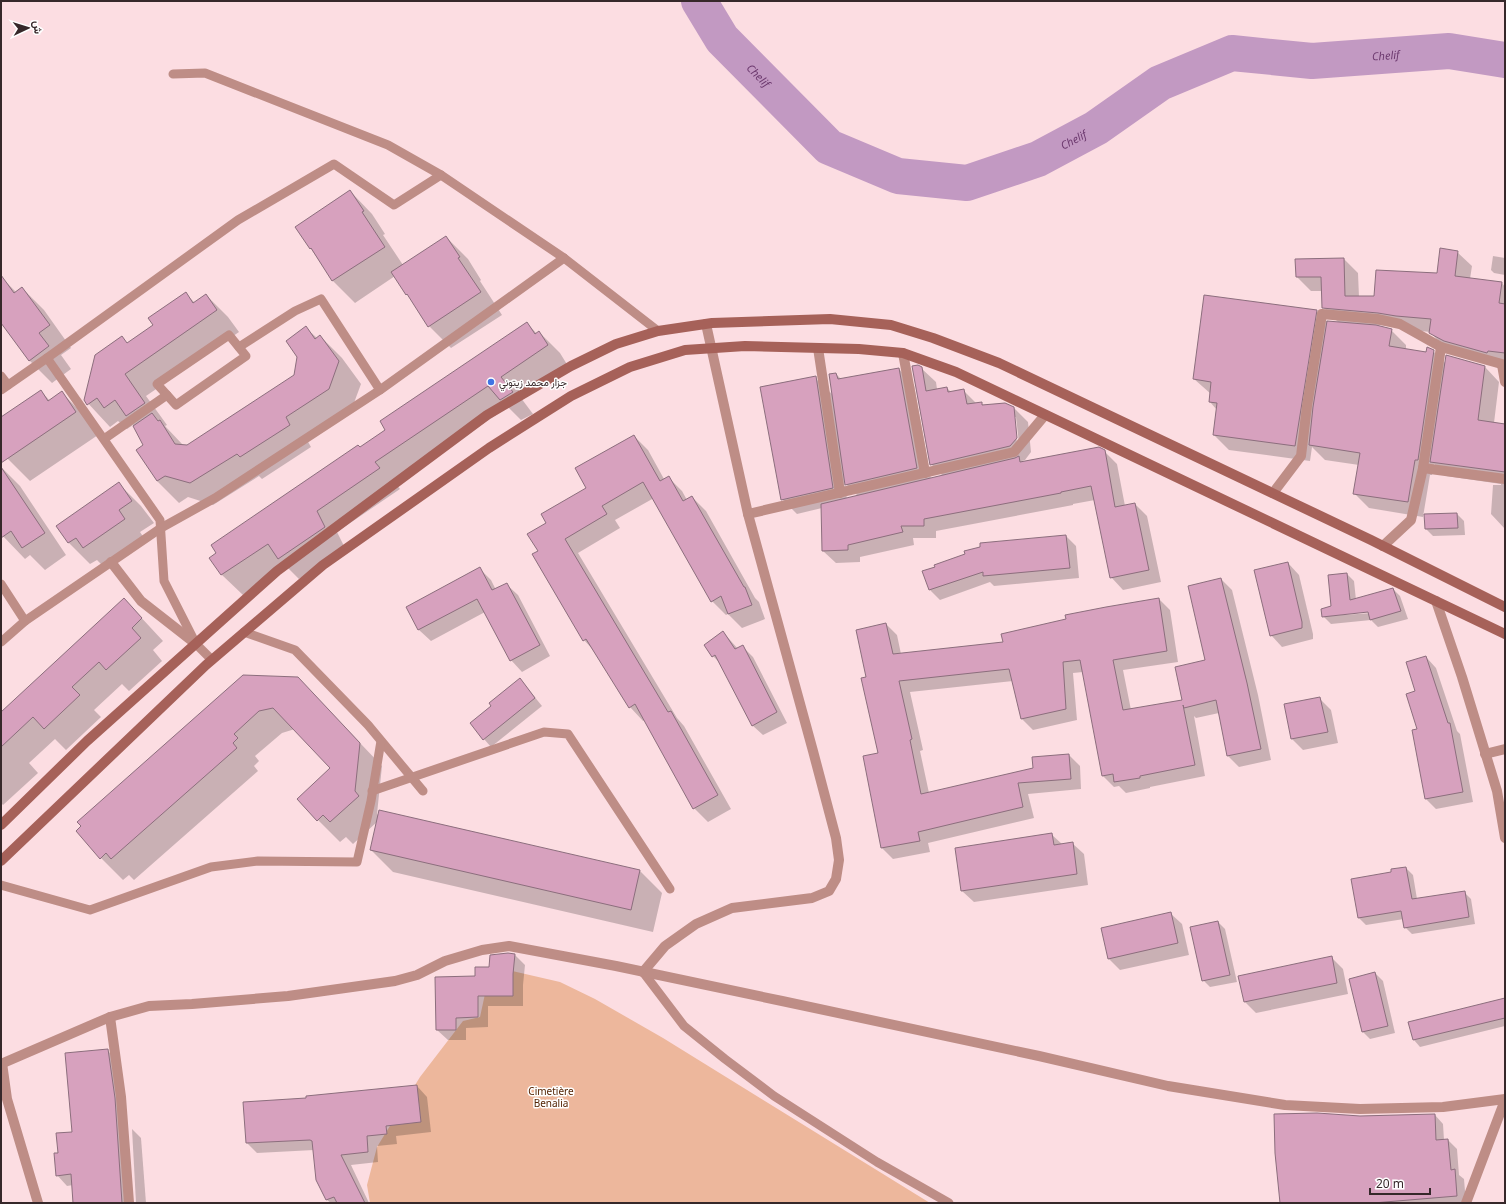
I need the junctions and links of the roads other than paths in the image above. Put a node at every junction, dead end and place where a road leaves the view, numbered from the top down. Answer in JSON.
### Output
{"nodes":[{"id":1,"x":173,"y":74,"type":"dead end"},
{"id":2,"x":441,"y":176,"type":"junction"},
{"id":3,"x":564,"y":258,"type":"junction"},
{"id":4,"x":706,"y":324,"type":"junction"},
{"id":5,"x":658,"y":331,"type":"junction"},
{"id":6,"x":239,"y":347,"type":"junction"},
{"id":7,"x":1441,"y":347,"type":"junction"},
{"id":8,"x":818,"y":348,"type":"junction"},
{"id":9,"x":711,"y":349,"type":"junction"},
{"id":10,"x":903,"y":353,"type":"junction"},
{"id":11,"x":48,"y":358,"type":"junction"},
{"id":12,"x":1504,"y":365,"type":"edge"},
{"id":13,"x":1,"y":376,"type":"edge"},
{"id":14,"x":1505,"y":382,"type":"edge"},
{"id":15,"x":4,"y":388,"type":"edge"},
{"id":16,"x":380,"y":390,"type":"junction"},
{"id":17,"x":167,"y":395,"type":"junction"},
{"id":18,"x":1045,"y":415,"type":"junction"},
{"id":19,"x":104,"y":439,"type":"junction"},
{"id":20,"x":1423,"y":468,"type":"junction"},
{"id":21,"x":924,"y":473,"type":"junction"},
{"id":22,"x":1505,"y":479,"type":"edge"},
{"id":23,"x":840,"y":493,"type":"junction"},
{"id":24,"x":1273,"y":493,"type":"junction"},
{"id":25,"x":748,"y":514,"type":"junction"},
{"id":26,"x":161,"y":528,"type":"junction"},
{"id":27,"x":1383,"y":546,"type":"junction"},
{"id":28,"x":111,"y":562,"type":"junction"},
{"id":29,"x":1,"y":584,"type":"edge"},
{"id":30,"x":1436,"y":601,"type":"junction"},
{"id":31,"x":1505,"y":607,"type":"edge"},
{"id":32,"x":25,"y":621,"type":"junction"},
{"id":33,"x":244,"y":632,"type":"junction"},
{"id":34,"x":1505,"y":634,"type":"edge"},
{"id":35,"x":1,"y":642,"type":"edge"},
{"id":36,"x":196,"y":644,"type":"junction"},
{"id":37,"x":212,"y":660,"type":"junction"},
{"id":38,"x":381,"y":741,"type":"junction"},
{"id":39,"x":1505,"y":749,"type":"edge"},
{"id":40,"x":1485,"y":754,"type":"junction"},
{"id":41,"x":412,"y":778,"type":"junction"},
{"id":42,"x":372,"y":791,"type":"junction"},
{"id":43,"x":423,"y":791,"type":"dead end"},
{"id":44,"x":1,"y":825,"type":"edge"},
{"id":45,"x":1505,"y":838,"type":"edge"},
{"id":46,"x":1,"y":861,"type":"edge"},
{"id":47,"x":1,"y":885,"type":"edge"},
{"id":48,"x":670,"y":889,"type":"dead end"},
{"id":49,"x":643,"y":972,"type":"junction"},
{"id":50,"x":110,"y":1017,"type":"junction"},
{"id":51,"x":2,"y":1064,"type":"edge"},
{"id":52,"x":1505,"y":1100,"type":"edge"},
{"id":53,"x":38,"y":1203,"type":"edge"},
{"id":54,"x":130,"y":1203,"type":"edge"},
{"id":55,"x":949,"y":1203,"type":"edge"},
{"id":56,"x":1466,"y":1203,"type":"edge"}],
"edges":[{"from":1,"to":2,"type":"lane"},
{"from":2,"to":3,"type":"lane"},
{"from":2,"to":11,"type":"lane"},
{"from":3,"to":5,"type":"lane"},
{"from":3,"to":16,"type":"lane"},
{"from":4,"to":5,"type":"street"},
{"from":4,"to":9,"type":"street"},
{"from":4,"to":24,"type":"street"},
{"from":5,"to":36,"type":"street"},
{"from":6,"to":16,"type":"lane"},
{"from":6,"to":17,"type":"lane"},
{"from":6,"to":17,"type":"lane"},
{"from":7,"to":12,"type":"street"},
{"from":7,"to":20,"type":"street"},
{"from":7,"to":24,"type":"street"},
{"from":8,"to":9,"type":"street"},
{"from":8,"to":10,"type":"street"},
{"from":8,"to":23,"type":"street"},
{"from":9,"to":25,"type":"street"},
{"from":9,"to":33,"type":"street"},
{"from":10,"to":18,"type":"street"},
{"from":10,"to":21,"type":"street"},
{"from":11,"to":15,"type":"lane"},
{"from":11,"to":19,"type":"lane"},
{"from":12,"to":14,"type":"street"},
{"from":13,"to":15,"type":"lane"},
{"from":16,"to":26,"type":"lane"},
{"from":17,"to":19,"type":"lane"},
{"from":18,"to":21,"type":"street"},
{"from":18,"to":30,"type":"street"},
{"from":19,"to":26,"type":"lane"},
{"from":20,"to":22,"type":"street"},
{"from":20,"to":27,"type":"street"},
{"from":21,"to":23,"type":"street"},
{"from":23,"to":25,"type":"street"},
{"from":24,"to":27,"type":"street"},
{"from":25,"to":49,"type":"street"},
{"from":26,"to":28,"type":"lane"},
{"from":26,"to":36,"type":"lane"},
{"from":27,"to":31,"type":"street"},
{"from":28,"to":32,"type":"lane"},
{"from":28,"to":36,"type":"street"},
{"from":29,"to":32,"type":"lane"},
{"from":30,"to":34,"type":"street"},
{"from":30,"to":40,"type":"street"},
{"from":32,"to":35,"type":"lane"},
{"from":33,"to":37,"type":"street"},
{"from":33,"to":38,"type":"lane"},
{"from":36,"to":37,"type":"lane"},
{"from":36,"to":44,"type":"street"},
{"from":37,"to":46,"type":"street"},
{"from":38,"to":41,"type":"lane"},
{"from":38,"to":42,"type":"lane"},
{"from":39,"to":40,"type":"street"},
{"from":40,"to":45,"type":"street"},
{"from":41,"to":42,"type":"lane"},
{"from":41,"to":43,"type":"lane"},
{"from":41,"to":48,"type":"lane"},
{"from":42,"to":47,"type":"lane"},
{"from":49,"to":50,"type":"street"},
{"from":49,"to":52,"type":"street"},
{"from":49,"to":55,"type":"lane"},
{"from":50,"to":51,"type":"street"},
{"from":50,"to":54,"type":"street"},
{"from":51,"to":53,"type":"street"},
{"from":52,"to":56,"type":"street"}]}
